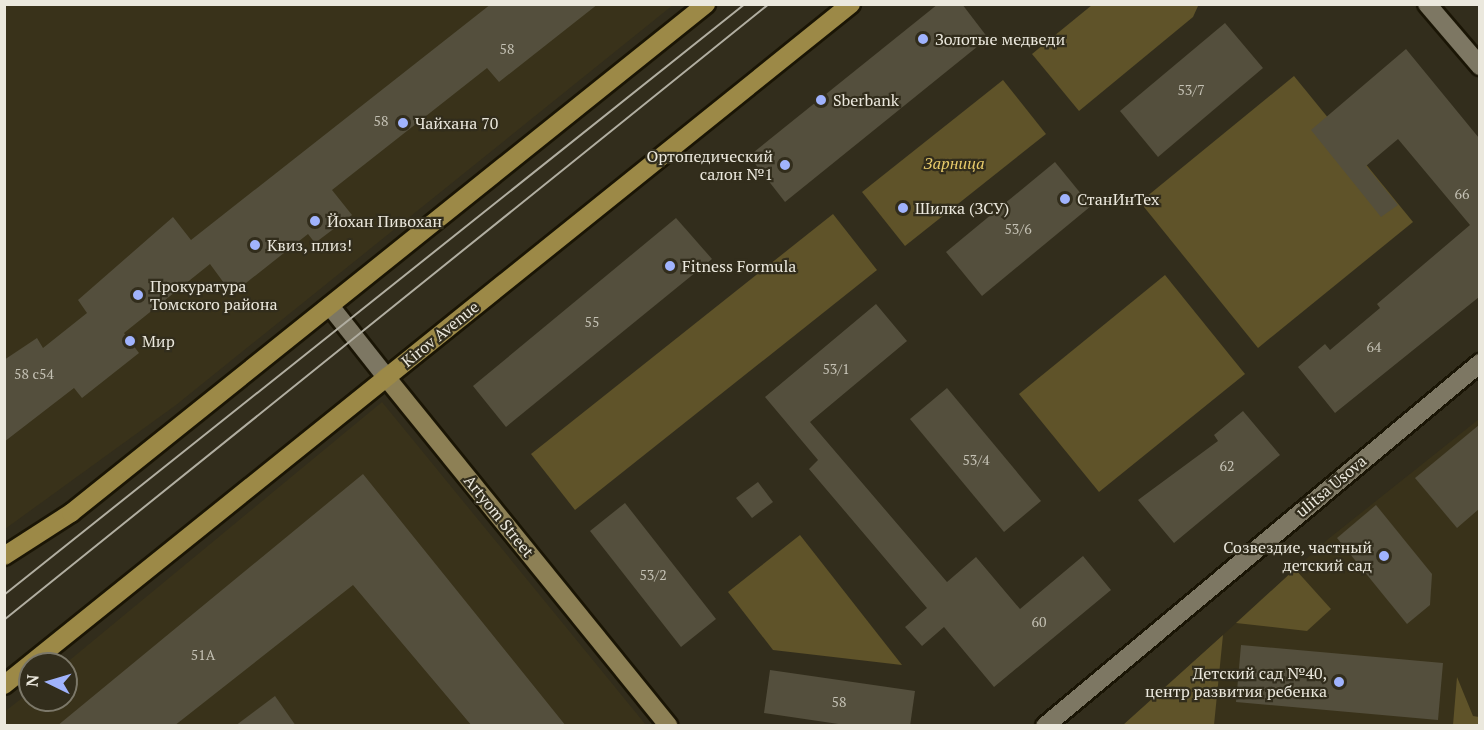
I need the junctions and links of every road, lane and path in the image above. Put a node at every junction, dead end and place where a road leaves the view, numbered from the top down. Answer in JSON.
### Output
{"nodes":[{"id":1,"x":706,"y":4,"type":"edge"},
{"id":2,"x":851,"y":4,"type":"edge"},
{"id":3,"x":1427,"y":4,"type":"edge"},
{"id":4,"x":1479,"y":66,"type":"edge"},
{"id":5,"x":330,"y":306,"type":"junction"},
{"id":6,"x":1479,"y":363,"type":"edge"},
{"id":7,"x":386,"y":377,"type":"junction"},
{"id":8,"x":4,"y":556,"type":"edge"},
{"id":9,"x":4,"y":685,"type":"edge"},
{"id":10,"x":669,"y":726,"type":"edge"},
{"id":11,"x":1045,"y":726,"type":"edge"}],
"edges":[{"from":1,"to":5,"type":"main road"},
{"from":2,"to":7,"type":"main road","name":"Kirov Avenue"},
{"from":3,"to":4,"type":"street"},
{"from":5,"to":7,"type":"street","name":"Artyom Street"},
{"from":5,"to":8,"type":"main road"},
{"from":6,"to":11,"type":"street","name":"ulitsa Usova"},
{"from":7,"to":9,"type":"main road","name":"Kirov Avenue"},
{"from":7,"to":10,"type":"main road","name":"Artyom Street"}]}
